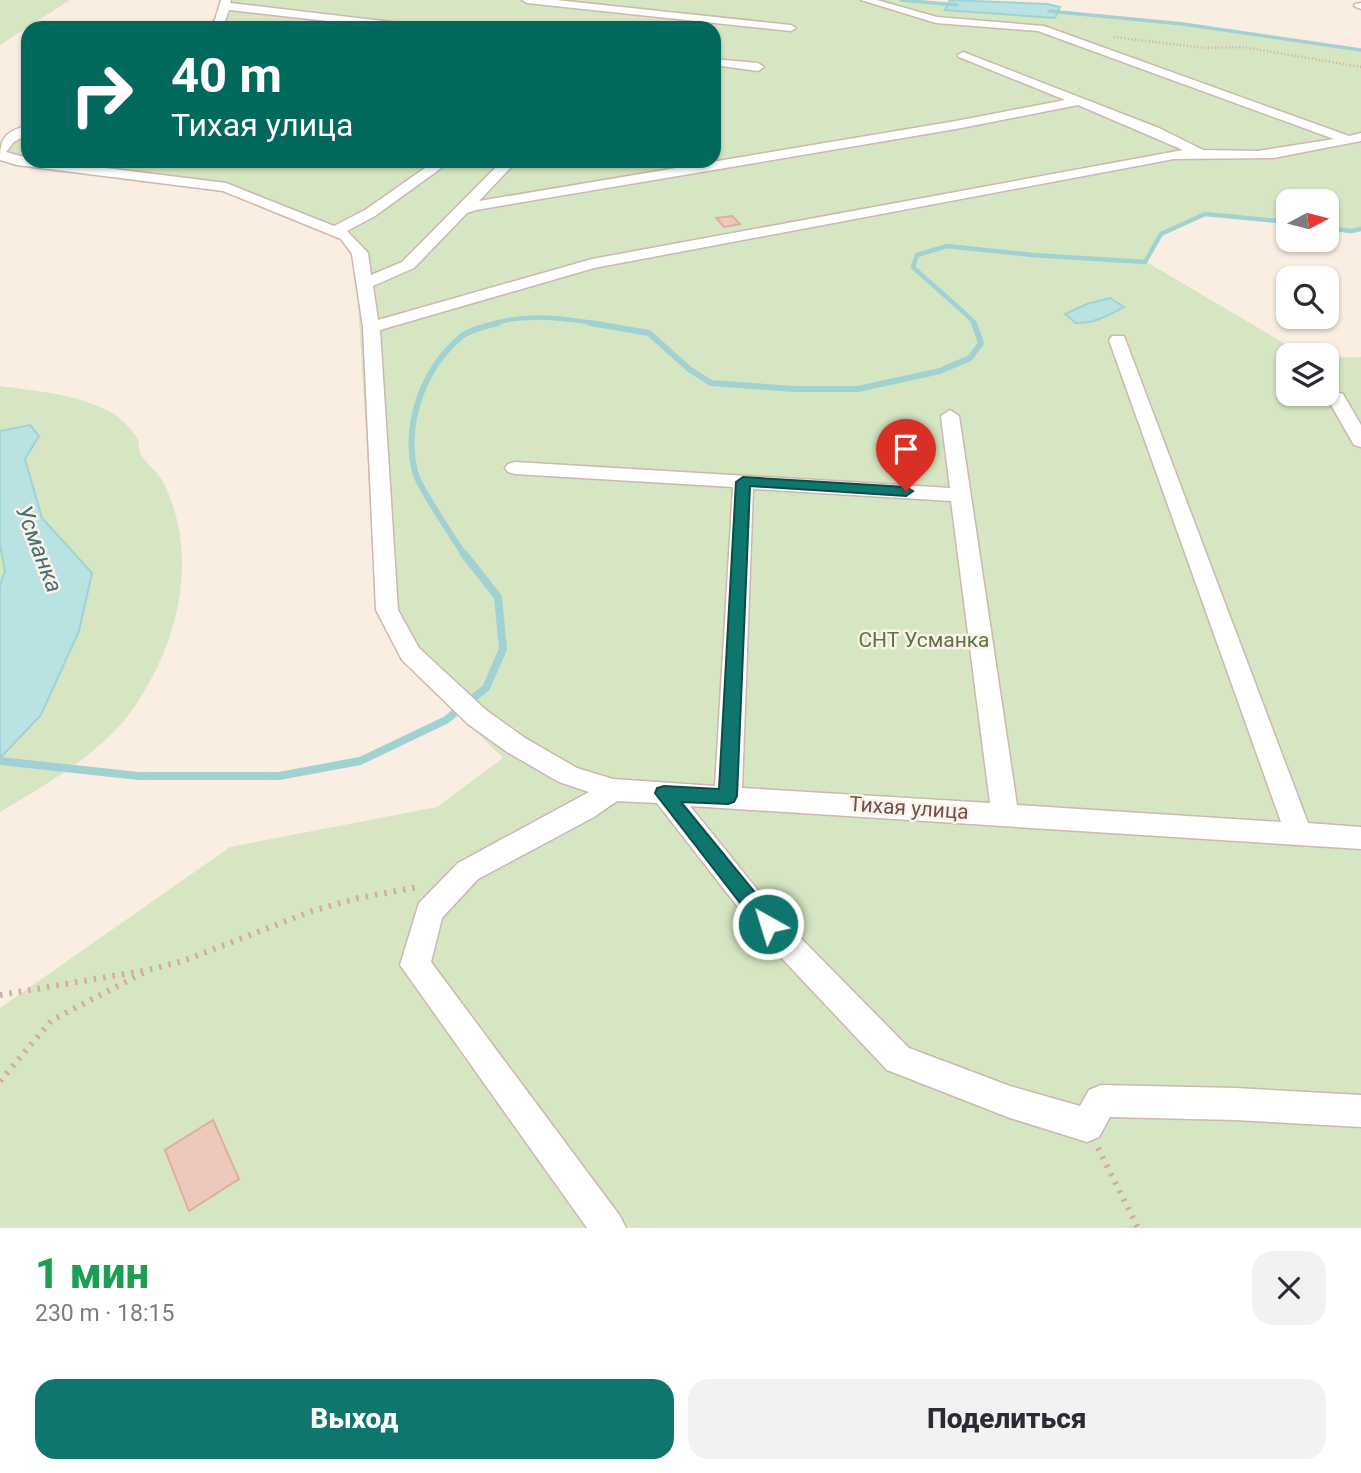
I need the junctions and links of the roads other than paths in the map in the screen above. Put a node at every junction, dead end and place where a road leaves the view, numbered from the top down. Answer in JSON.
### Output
{"nodes":[{"id":1,"x":527,"y":0,"type":"edge"},
{"id":2,"x":866,"y":0,"type":"edge"},
{"id":3,"x":226,"y":3,"type":"edge"},
{"id":4,"x":220,"y":21,"type":"edge"},
{"id":5,"x":364,"y":21,"type":"edge"},
{"id":6,"x":791,"y":28,"type":"dead end"},
{"id":7,"x":963,"y":55,"type":"dead end"},
{"id":8,"x":721,"y":63,"type":"edge"},
{"id":9,"x":758,"y":67,"type":"dead end"},
{"id":10,"x":1079,"y":101,"type":"junction"},
{"id":11,"x":21,"y":133,"type":"edge"},
{"id":12,"x":1355,"y":139,"type":"edge"},
{"id":13,"x":1198,"y":152,"type":"junction"},
{"id":14,"x":0,"y":153,"type":"edge"},
{"id":15,"x":21,"y":161,"type":"edge"},
{"id":16,"x":721,"y":164,"type":"edge"},
{"id":17,"x":73,"y":168,"type":"edge"},
{"id":18,"x":434,"y":168,"type":"edge"},
{"id":19,"x":503,"y":168,"type":"edge"},
{"id":20,"x":697,"y":168,"type":"edge"},
{"id":21,"x":462,"y":210,"type":"junction"},
{"id":22,"x":335,"y":231,"type":"junction"},
{"id":23,"x":363,"y":285,"type":"junction"},
{"id":24,"x":372,"y":327,"type":"junction"},
{"id":25,"x":1118,"y":340,"type":"dead end"},
{"id":26,"x":1339,"y":403,"type":"edge"},
{"id":27,"x":950,"y":416,"type":"dead end"},
{"id":28,"x":1361,"y":441,"type":"edge"},
{"id":29,"x":515,"y":468,"type":"dead end"},
{"id":30,"x":743,"y":482,"type":"junction"},
{"id":31,"x":961,"y":495,"type":"junction"},
{"id":32,"x":613,"y":790,"type":"junction"},
{"id":33,"x":664,"y":793,"type":"junction"},
{"id":34,"x":728,"y":796,"type":"junction"},
{"id":35,"x":1004,"y":814,"type":"junction"},
{"id":36,"x":1298,"y":832,"type":"junction"},
{"id":37,"x":1361,"y":838,"type":"edge"},
{"id":38,"x":1361,"y":1111,"type":"edge"},
{"id":39,"x":608,"y":1228,"type":"edge"}],
"edges":[{"from":1,"to":6,"type":"street"},
{"from":2,"to":12,"type":"street"},
{"from":3,"to":4,"type":"street"},
{"from":3,"to":5,"type":"street"},
{"from":7,"to":10,"type":"street"},
{"from":8,"to":9,"type":"street"},
{"from":10,"to":13,"type":"street"},
{"from":10,"to":16,"type":"street"},
{"from":11,"to":14,"type":"street"},
{"from":12,"to":13,"type":"street"},
{"from":13,"to":24,"type":"street"},
{"from":14,"to":15,"type":"street"},
{"from":17,"to":22,"type":"street"},
{"from":18,"to":22,"type":"street"},
{"from":19,"to":21,"type":"street"},
{"from":20,"to":21,"type":"street"},
{"from":21,"to":23,"type":"street"},
{"from":22,"to":23,"type":"street","name":"Тихая улица"},
{"from":23,"to":24,"type":"street","name":"Тихая улица"},
{"from":24,"to":32,"type":"street","name":"Тихая улица"},
{"from":25,"to":36,"type":"street"},
{"from":26,"to":28,"type":"street"},
{"from":27,"to":31,"type":"street"},
{"from":29,"to":30,"type":"street"},
{"from":30,"to":31,"type":"street"},
{"from":30,"to":34,"type":"street"},
{"from":31,"to":35,"type":"street"},
{"from":32,"to":33,"type":"street","name":"Тихая улица"},
{"from":32,"to":39,"type":"street"},
{"from":33,"to":34,"type":"street","name":"Тихая улица"},
{"from":33,"to":38,"type":"street"},
{"from":34,"to":35,"type":"street","name":"Тихая улица"},
{"from":35,"to":36,"type":"street","name":"Тихая улица"},
{"from":36,"to":37,"type":"street","name":"Тихая улица"}]}
